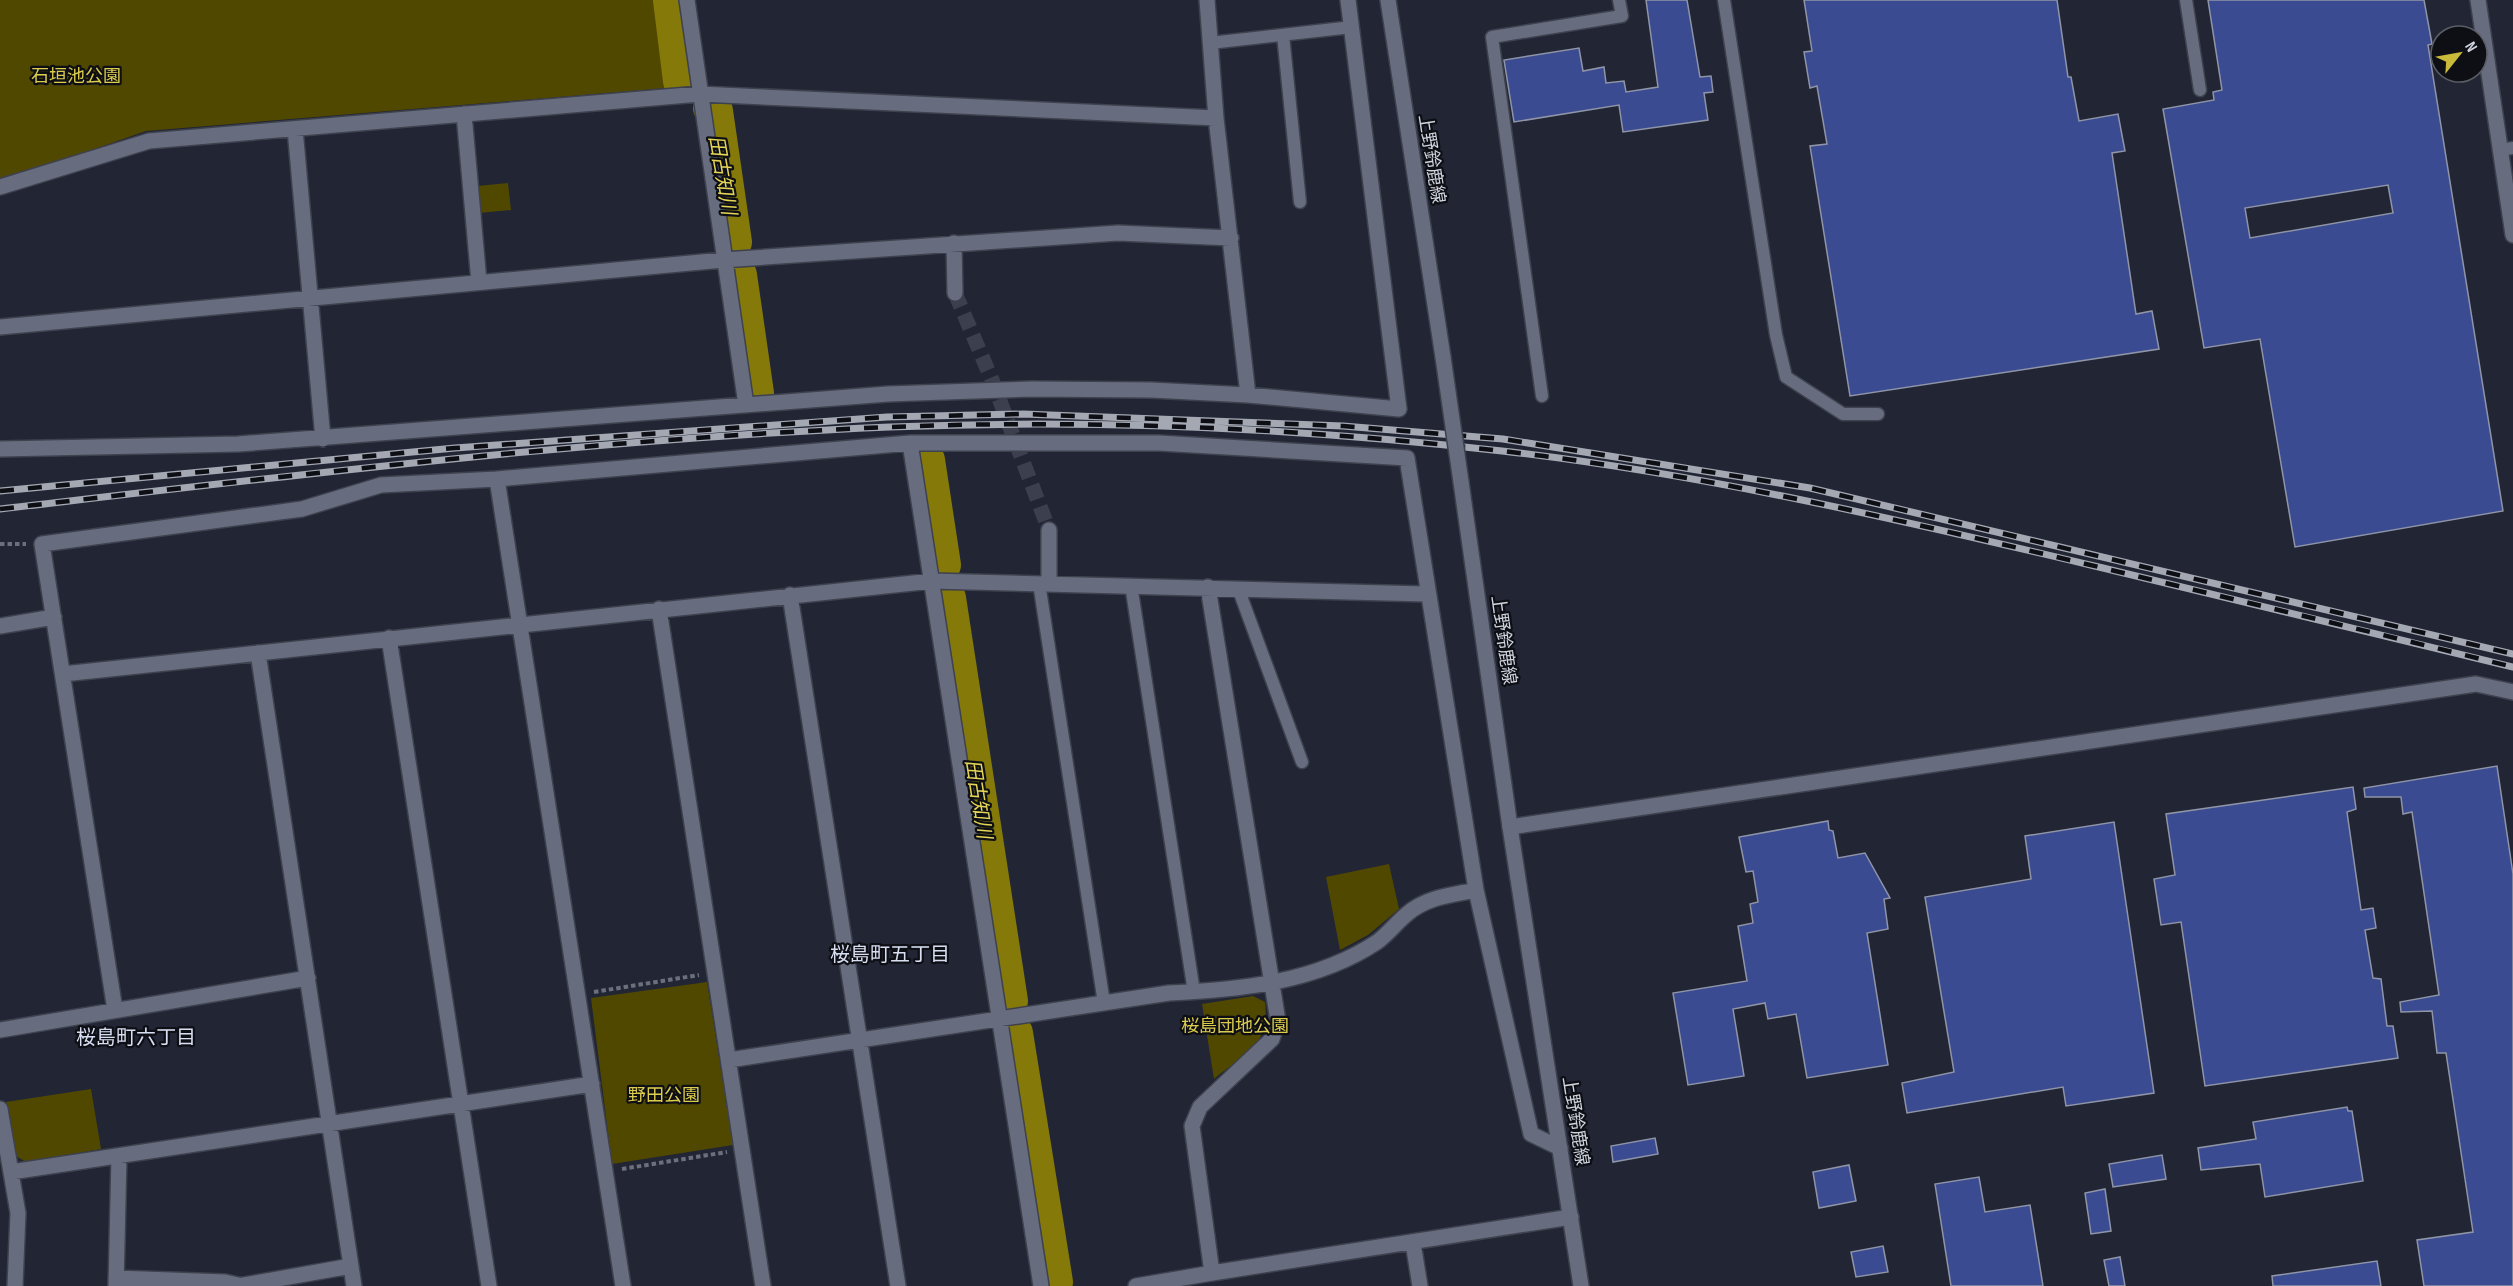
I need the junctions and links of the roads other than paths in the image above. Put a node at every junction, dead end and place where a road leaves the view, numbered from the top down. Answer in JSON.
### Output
{"nodes":[{"id":1,"x":687,"y":0,"type":"edge"},
{"id":2,"x":1207,"y":0,"type":"edge"},
{"id":3,"x":1348,"y":0,"type":"edge"},
{"id":4,"x":1388,"y":0,"type":"edge"},
{"id":5,"x":1619,"y":0,"type":"edge"},
{"id":6,"x":1724,"y":0,"type":"edge"},
{"id":7,"x":2186,"y":0,"type":"edge"},
{"id":8,"x":2478,"y":0,"type":"edge"},
{"id":9,"x":1352,"y":27,"type":"junction"},
{"id":10,"x":1283,"y":35,"type":"junction"},
{"id":11,"x":1210,"y":43,"type":"junction"},
{"id":12,"x":2200,"y":90,"type":"dead end"},
{"id":13,"x":700,"y":94,"type":"junction"},
{"id":14,"x":464,"y":114,"type":"junction"},
{"id":15,"x":1216,"y":118,"type":"junction"},
{"id":16,"x":295,"y":129,"type":"junction"},
{"id":17,"x":2506,"y":149,"type":"edge"},
{"id":18,"x":0,"y":187,"type":"edge"},
{"id":19,"x":1300,"y":202,"type":"dead end"},
{"id":20,"x":2513,"y":235,"type":"edge"},
{"id":21,"x":1231,"y":238,"type":"junction"},
{"id":22,"x":954,"y":243,"type":"junction"},
{"id":23,"x":723,"y":260,"type":"junction"},
{"id":24,"x":479,"y":282,"type":"junction"},
{"id":25,"x":955,"y":293,"type":"tunnel mouth"},
{"id":26,"x":310,"y":297,"type":"junction"},
{"id":27,"x":0,"y":327,"type":"edge"},
{"id":28,"x":1248,"y":395,"type":"junction"},
{"id":29,"x":1542,"y":396,"type":"dead end"},
{"id":30,"x":746,"y":405,"type":"junction"},
{"id":31,"x":1878,"y":414,"type":"dead end"},
{"id":32,"x":323,"y":439,"type":"junction"},
{"id":33,"x":910,"y":443,"type":"junction"},
{"id":34,"x":0,"y":449,"type":"edge"},
{"id":35,"x":497,"y":479,"type":"junction"},
{"id":36,"x":1049,"y":530,"type":"tunnel mouth"},
{"id":37,"x":932,"y":581,"type":"junction"},
{"id":38,"x":1044,"y":583,"type":"junction"},
{"id":39,"x":1131,"y":585,"type":"junction"},
{"id":40,"x":1208,"y":587,"type":"junction"},
{"id":41,"x":1238,"y":588,"type":"junction"},
{"id":42,"x":1426,"y":594,"type":"junction"},
{"id":43,"x":790,"y":595,"type":"junction"},
{"id":44,"x":659,"y":609,"type":"junction"},
{"id":45,"x":54,"y":617,"type":"junction"},
{"id":46,"x":521,"y":624,"type":"junction"},
{"id":47,"x":0,"y":626,"type":"edge"},
{"id":48,"x":389,"y":638,"type":"junction"},
{"id":49,"x":258,"y":653,"type":"junction"},
{"id":50,"x":63,"y":674,"type":"junction"},
{"id":51,"x":2513,"y":692,"type":"edge"},
{"id":52,"x":1302,"y":762,"type":"dead end"},
{"id":53,"x":1510,"y":826,"type":"junction"},
{"id":54,"x":1476,"y":890,"type":"junction"},
{"id":55,"x":308,"y":978,"type":"junction"},
{"id":56,"x":1271,"y":984,"type":"junction"},
{"id":57,"x":1194,"y":992,"type":"junction"},
{"id":58,"x":1104,"y":1003,"type":"junction"},
{"id":59,"x":114,"y":1010,"type":"junction"},
{"id":60,"x":1000,"y":1019,"type":"junction"},
{"id":61,"x":0,"y":1030,"type":"edge"},
{"id":62,"x":858,"y":1042,"type":"junction"},
{"id":63,"x":729,"y":1060,"type":"junction"},
{"id":64,"x":592,"y":1084,"type":"junction"},
{"id":65,"x":461,"y":1105,"type":"junction"},
{"id":66,"x":0,"y":1109,"type":"edge"},
{"id":67,"x":331,"y":1124,"type":"junction"},
{"id":68,"x":1560,"y":1148,"type":"junction"},
{"id":69,"x":119,"y":1156,"type":"junction"},
{"id":70,"x":11,"y":1172,"type":"junction"},
{"id":71,"x":1571,"y":1217,"type":"junction"},
{"id":72,"x":1413,"y":1243,"type":"junction"},
{"id":73,"x":351,"y":1266,"type":"junction"},
{"id":74,"x":1212,"y":1273,"type":"junction"},
{"id":75,"x":116,"y":1282,"type":"edge"},
{"id":76,"x":238,"y":1285,"type":"edge"},
{"id":77,"x":15,"y":1286,"type":"edge"},
{"id":78,"x":354,"y":1286,"type":"edge"},
{"id":79,"x":489,"y":1286,"type":"edge"},
{"id":80,"x":623,"y":1286,"type":"edge"},
{"id":81,"x":763,"y":1286,"type":"edge"},
{"id":82,"x":898,"y":1286,"type":"edge"},
{"id":83,"x":1041,"y":1286,"type":"edge"},
{"id":84,"x":1136,"y":1286,"type":"edge"},
{"id":85,"x":1420,"y":1286,"type":"edge"},
{"id":86,"x":1581,"y":1286,"type":"edge"}],
"edges":[{"from":1,"to":13,"type":"street"},
{"from":2,"to":11,"type":"street"},
{"from":3,"to":9,"type":"street"},
{"from":4,"to":53,"type":"street","name":"上野鈴鹿線","bridge":true},
{"from":5,"to":29,"type":"lane"},
{"from":6,"to":31,"type":"lane"},
{"from":7,"to":12,"type":"lane"},
{"from":8,"to":17,"type":"street"},
{"from":9,"to":10,"type":"lane"},
{"from":9,"to":28,"type":"street"},
{"from":10,"to":11,"type":"lane"},
{"from":10,"to":19,"type":"lane"},
{"from":11,"to":15,"type":"street"},
{"from":13,"to":14,"type":"street"},
{"from":13,"to":15,"type":"street"},
{"from":13,"to":23,"type":"street"},
{"from":14,"to":16,"type":"street"},
{"from":14,"to":24,"type":"street"},
{"from":15,"to":21,"type":"street"},
{"from":16,"to":18,"type":"street"},
{"from":16,"to":26,"type":"street"},
{"from":17,"to":20,"type":"street"},
{"from":21,"to":22,"type":"street"},
{"from":21,"to":28,"type":"street"},
{"from":22,"to":23,"type":"street"},
{"from":22,"to":25,"type":"street"},
{"from":23,"to":24,"type":"street"},
{"from":23,"to":30,"type":"street"},
{"from":24,"to":26,"type":"street"},
{"from":26,"to":27,"type":"street"},
{"from":26,"to":32,"type":"street"},
{"from":28,"to":30,"type":"street"},
{"from":30,"to":32,"type":"street"},
{"from":32,"to":34,"type":"street"},
{"from":33,"to":35,"type":"street"},
{"from":33,"to":37,"type":"street"},
{"from":33,"to":42,"type":"street"},
{"from":35,"to":45,"type":"street"},
{"from":35,"to":46,"type":"street"},
{"from":36,"to":38,"type":"street"},
{"from":37,"to":38,"type":"street"},
{"from":37,"to":43,"type":"street"},
{"from":37,"to":60,"type":"street"},
{"from":38,"to":39,"type":"street"},
{"from":38,"to":58,"type":"lane"},
{"from":39,"to":40,"type":"street"},
{"from":39,"to":57,"type":"lane"},
{"from":40,"to":41,"type":"street"},
{"from":40,"to":56,"type":"street"},
{"from":41,"to":42,"type":"street"},
{"from":41,"to":52,"type":"lane"},
{"from":42,"to":54,"type":"street"},
{"from":43,"to":44,"type":"street"},
{"from":43,"to":62,"type":"street"},
{"from":44,"to":46,"type":"street"},
{"from":44,"to":63,"type":"street"},
{"from":45,"to":47,"type":"street"},
{"from":45,"to":50,"type":"street"},
{"from":46,"to":48,"type":"street"},
{"from":46,"to":64,"type":"street"},
{"from":48,"to":49,"type":"street"},
{"from":48,"to":65,"type":"street"},
{"from":49,"to":50,"type":"street"},
{"from":49,"to":55,"type":"street"},
{"from":50,"to":59,"type":"street"},
{"from":51,"to":53,"type":"street"},
{"from":53,"to":68,"type":"street","name":"上野鈴鹿線"},
{"from":54,"to":56,"type":"street"},
{"from":54,"to":68,"type":"street"},
{"from":55,"to":59,"type":"street"},
{"from":55,"to":67,"type":"street"},
{"from":56,"to":57,"type":"street"},
{"from":56,"to":74,"type":"street"},
{"from":57,"to":58,"type":"street"},
{"from":58,"to":60,"type":"street"},
{"from":59,"to":61,"type":"street"},
{"from":60,"to":62,"type":"street"},
{"from":60,"to":83,"type":"street"},
{"from":62,"to":63,"type":"street"},
{"from":62,"to":82,"type":"street"},
{"from":63,"to":81,"type":"street"},
{"from":64,"to":65,"type":"street"},
{"from":64,"to":80,"type":"street"},
{"from":65,"to":67,"type":"street"},
{"from":65,"to":79,"type":"street"},
{"from":66,"to":70,"type":"street"},
{"from":67,"to":69,"type":"street"},
{"from":67,"to":73,"type":"street"},
{"from":68,"to":71,"type":"street","name":"上野鈴鹿線"},
{"from":69,"to":70,"type":"street"},
{"from":69,"to":75,"type":"street"},
{"from":70,"to":77,"type":"street"},
{"from":71,"to":72,"type":"street"},
{"from":71,"to":86,"type":"street","name":"上野鈴鹿線"},
{"from":72,"to":74,"type":"street"},
{"from":72,"to":85,"type":"street"},
{"from":73,"to":76,"type":"street"},
{"from":73,"to":78,"type":"street"},
{"from":74,"to":84,"type":"street"},
{"from":75,"to":76,"type":"street"}]}
